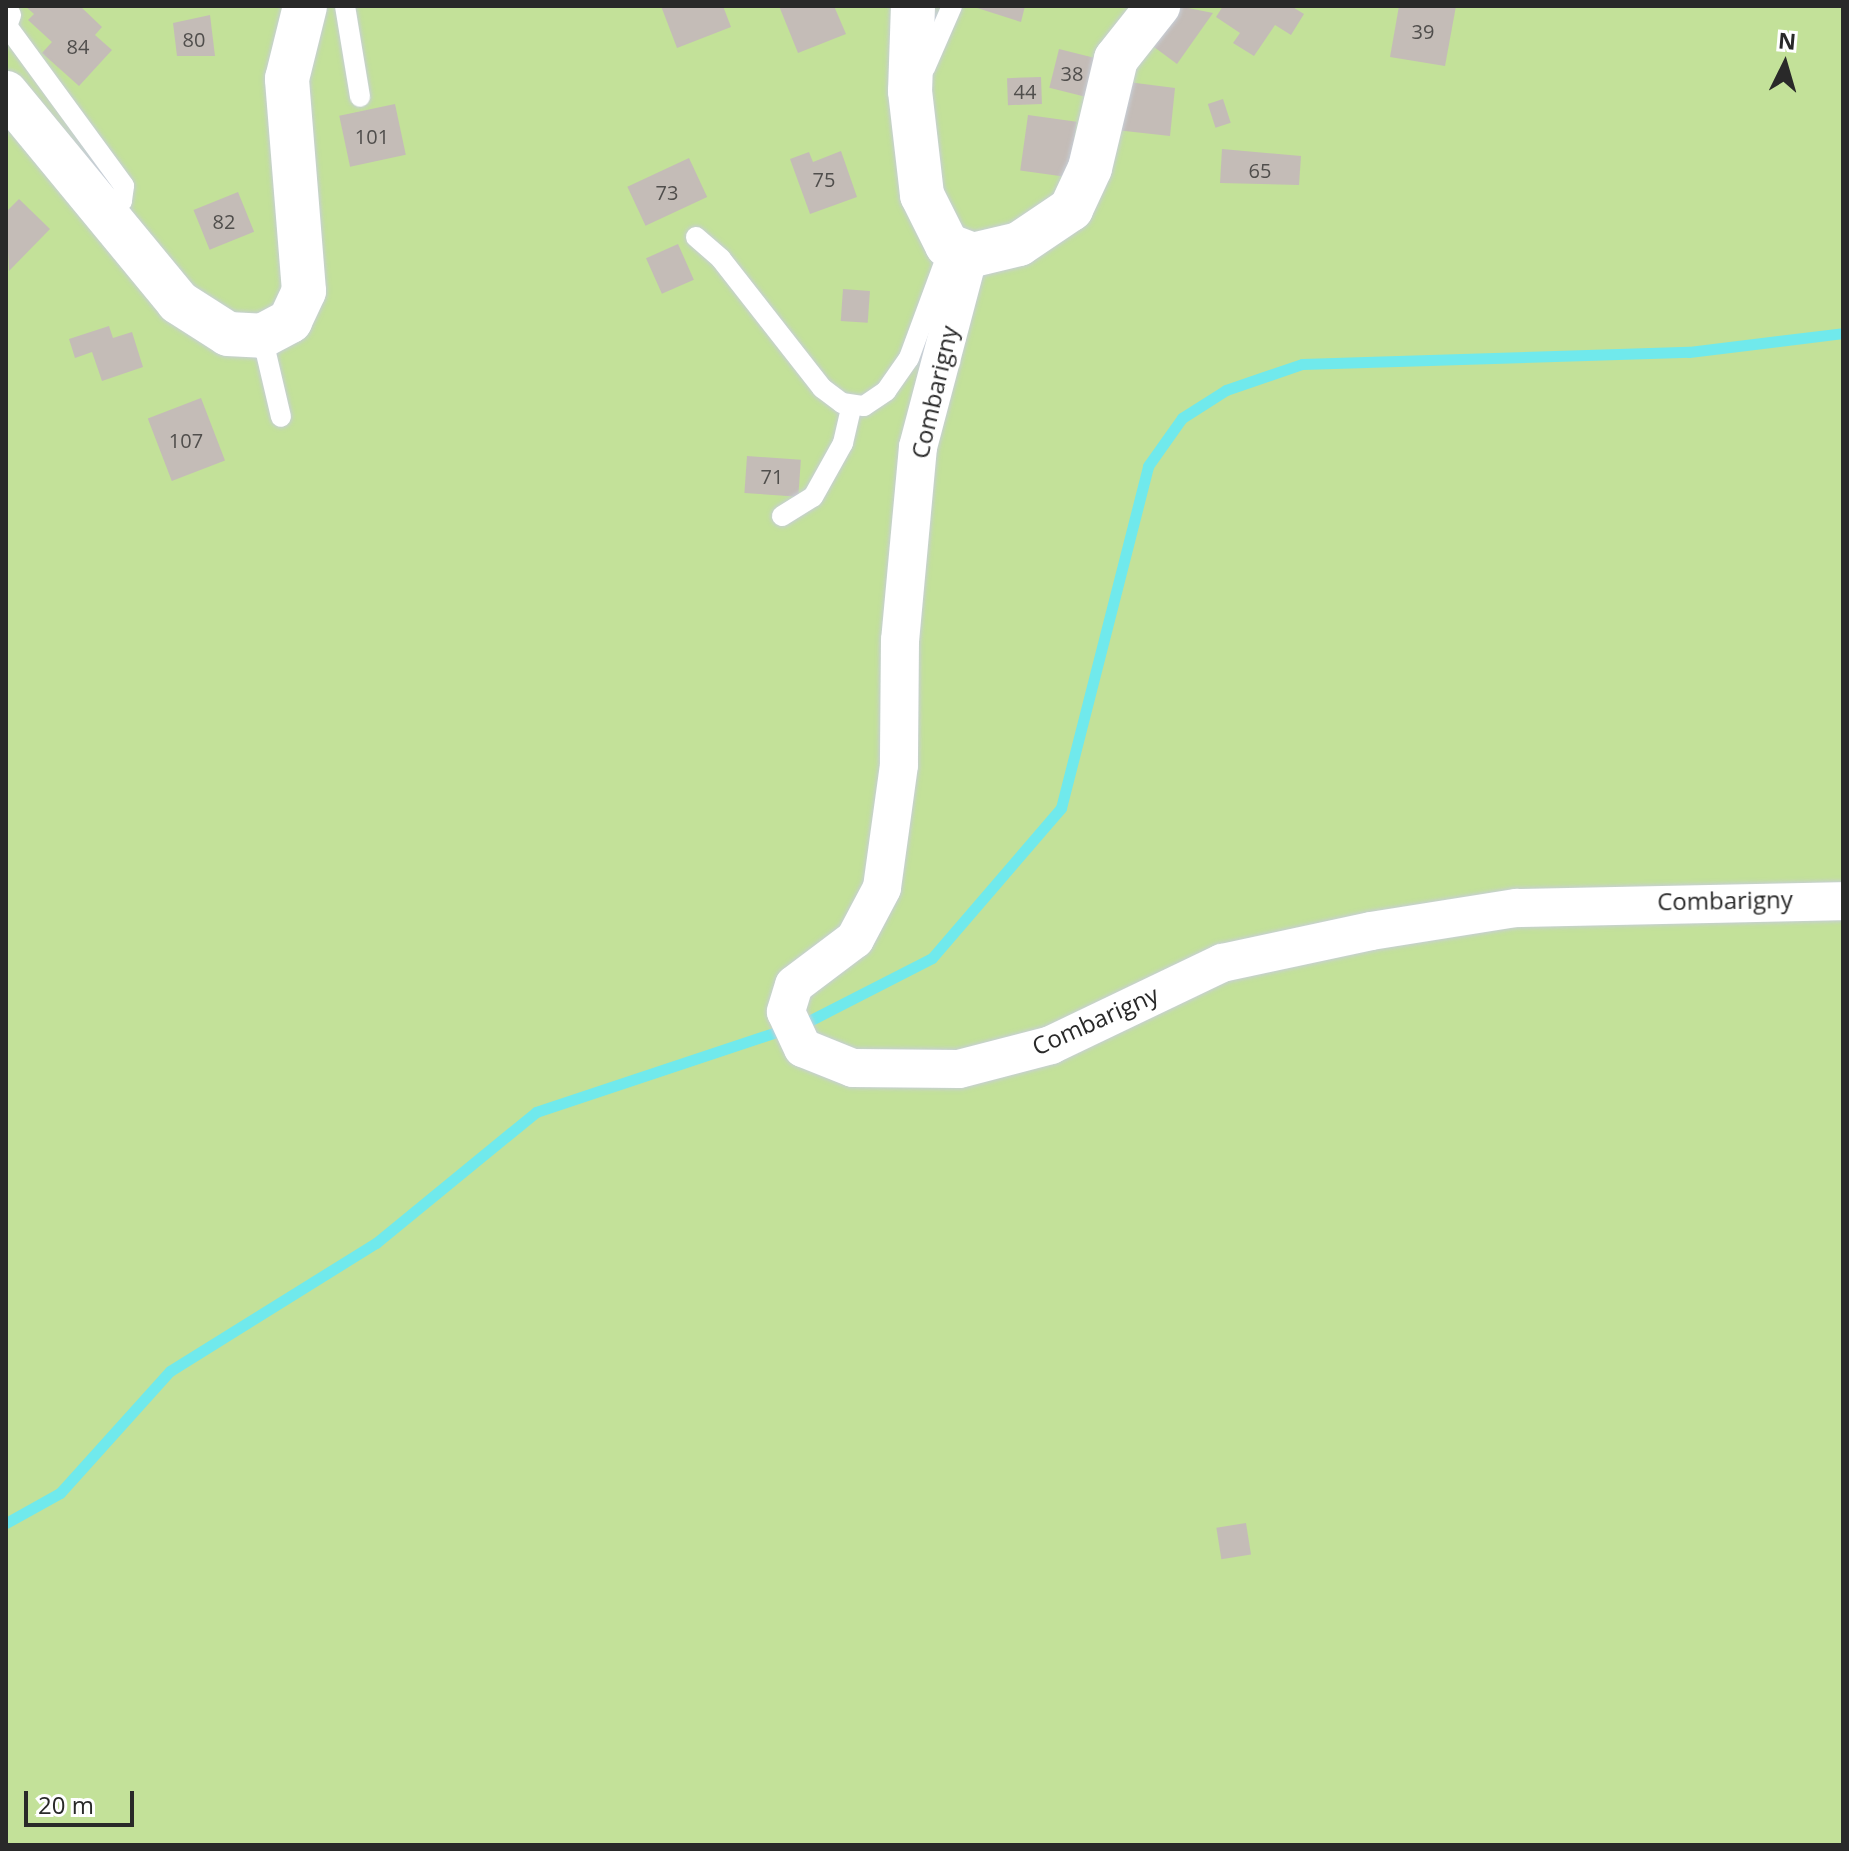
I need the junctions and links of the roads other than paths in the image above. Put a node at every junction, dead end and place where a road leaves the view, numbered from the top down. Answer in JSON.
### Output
{"nodes":[{"id":1,"x":305,"y":6,"type":"edge"},
{"id":2,"x":345,"y":6,"type":"edge"},
{"id":3,"x":913,"y":6,"type":"edge"},
{"id":4,"x":952,"y":6,"type":"edge"},
{"id":5,"x":1158,"y":6,"type":"edge"},
{"id":6,"x":11,"y":15,"type":"dead end"},
{"id":7,"x":910,"y":78,"type":"junction"},
{"id":8,"x":6,"y":93,"type":"edge"},
{"id":9,"x":360,"y":97,"type":"dead end"},
{"id":10,"x":106,"y":215,"type":"junction"},
{"id":11,"x":696,"y":237,"type":"dead end"},
{"id":12,"x":959,"y":250,"type":"junction"},
{"id":13,"x":262,"y":336,"type":"junction"},
{"id":14,"x":852,"y":405,"type":"junction"},
{"id":15,"x":281,"y":417,"type":"dead end"},
{"id":16,"x":782,"y":516,"type":"dead end"},
{"id":17,"x":1843,"y":901,"type":"edge"}],
"edges":[{"from":1,"to":13,"type":"street"},
{"from":2,"to":9,"type":"lane"},
{"from":3,"to":7,"type":"street"},
{"from":4,"to":7,"type":"lane"},
{"from":5,"to":12,"type":"street"},
{"from":6,"to":10,"type":"lane"},
{"from":7,"to":12,"type":"street"},
{"from":8,"to":10,"type":"street"},
{"from":10,"to":13,"type":"street"},
{"from":11,"to":14,"type":"lane"},
{"from":12,"to":14,"type":"lane"},
{"from":12,"to":17,"type":"street","name":"Combarigny"},
{"from":13,"to":15,"type":"lane"},
{"from":14,"to":16,"type":"lane"}]}
